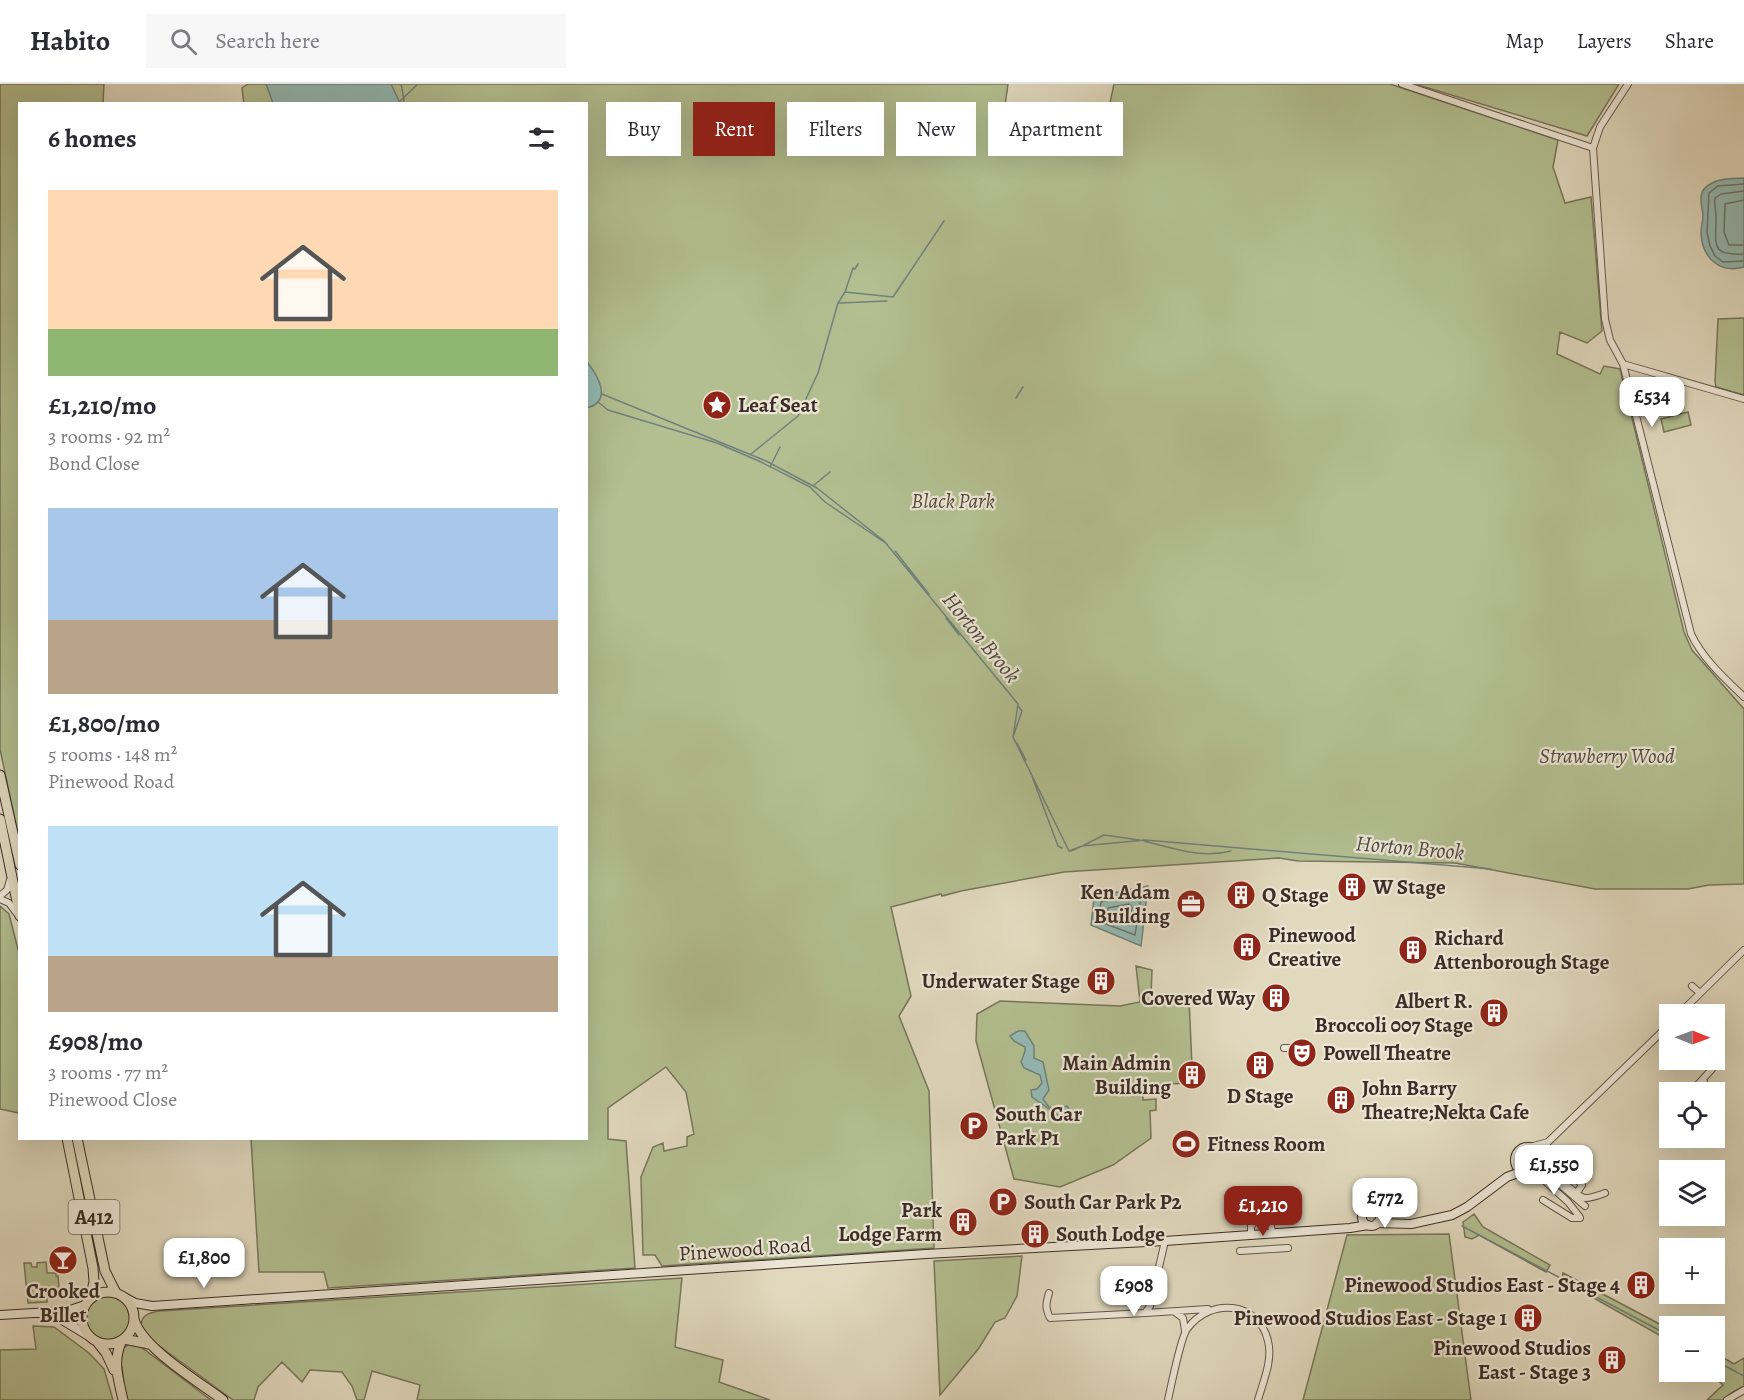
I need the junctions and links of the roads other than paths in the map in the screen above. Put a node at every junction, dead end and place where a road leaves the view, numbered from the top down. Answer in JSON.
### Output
{"nodes":[{"id":1,"x":1402,"y":84,"type":"edge"},
{"id":2,"x":1628,"y":84,"type":"edge"},
{"id":3,"x":1593,"y":148,"type":"junction"},
{"id":4,"x":1623,"y":364,"type":"junction"},
{"id":5,"x":1744,"y":399,"type":"edge"},
{"id":6,"x":1744,"y":697,"type":"edge"},
{"id":7,"x":0,"y":775,"type":"edge"},
{"id":8,"x":0,"y":819,"type":"edge"},
{"id":9,"x":18,"y":856,"type":"edge"},
{"id":10,"x":12,"y":873,"type":"junction"},
{"id":11,"x":0,"y":898,"type":"edge"},
{"id":12,"x":18,"y":906,"type":"edge"},
{"id":13,"x":18,"y":914,"type":"edge"},
{"id":14,"x":1744,"y":950,"type":"edge"},
{"id":15,"x":1692,"y":986,"type":"dead end"},
{"id":16,"x":1700,"y":993,"type":"junction"},
{"id":17,"x":1689,"y":1004,"type":"edge"},
{"id":18,"x":1659,"y":1035,"type":"edge"},
{"id":19,"x":1310,"y":1047,"type":"dead end"},
{"id":20,"x":1284,"y":1048,"type":"dead end"},
{"id":21,"x":1701,"y":1082,"type":"edge"},
{"id":22,"x":1704,"y":1082,"type":"edge"},
{"id":23,"x":67,"y":1140,"type":"edge"},
{"id":24,"x":77,"y":1140,"type":"edge"},
{"id":25,"x":1548,"y":1142,"type":"junction"},
{"id":26,"x":1530,"y":1147,"type":"junction"},
{"id":27,"x":1516,"y":1161,"type":"junction"},
{"id":28,"x":1538,"y":1163,"type":"junction"},
{"id":29,"x":1523,"y":1171,"type":"junction"},
{"id":30,"x":1507,"y":1177,"type":"junction"},
{"id":31,"x":1559,"y":1182,"type":"junction"},
{"id":32,"x":1605,"y":1193,"type":"dead end"},
{"id":33,"x":1576,"y":1194,"type":"junction"},
{"id":34,"x":1543,"y":1200,"type":"dead end"},
{"id":35,"x":1585,"y":1206,"type":"dead end"},
{"id":36,"x":1377,"y":1211,"type":"junction"},
{"id":37,"x":1369,"y":1222,"type":"junction"},
{"id":38,"x":1404,"y":1224,"type":"junction"},
{"id":39,"x":1267,"y":1233,"type":"junction"},
{"id":40,"x":1251,"y":1234,"type":"junction"},
{"id":41,"x":1166,"y":1242,"type":"junction"},
{"id":42,"x":1287,"y":1248,"type":"dead end"},
{"id":43,"x":1264,"y":1250,"type":"junction"},
{"id":44,"x":1240,"y":1251,"type":"dead end"},
{"id":45,"x":1049,"y":1293,"type":"dead end"},
{"id":46,"x":120,"y":1295,"type":"junction"},
{"id":47,"x":88,"y":1301,"type":"junction"},
{"id":48,"x":152,"y":1306,"type":"junction"},
{"id":49,"x":1213,"y":1309,"type":"junction"},
{"id":50,"x":1174,"y":1311,"type":"junction"},
{"id":51,"x":49,"y":1312,"type":"junction"},
{"id":52,"x":1145,"y":1312,"type":"junction"},
{"id":53,"x":0,"y":1315,"type":"edge"},
{"id":54,"x":134,"y":1318,"type":"junction"},
{"id":55,"x":1185,"y":1331,"type":"junction"},
{"id":56,"x":87,"y":1335,"type":"junction"},
{"id":57,"x":123,"y":1339,"type":"junction"},
{"id":58,"x":97,"y":1342,"type":"junction"},
{"id":59,"x":149,"y":1344,"type":"junction"},
{"id":60,"x":118,"y":1377,"type":"junction"},
{"id":61,"x":1744,"y":1390,"type":"edge"},
{"id":62,"x":123,"y":1400,"type":"edge"},
{"id":63,"x":223,"y":1400,"type":"edge"},
{"id":64,"x":1168,"y":1400,"type":"edge"},
{"id":65,"x":1258,"y":1400,"type":"edge"},
{"id":66,"x":1727,"y":1400,"type":"edge"}],
"edges":[{"from":1,"to":3,"type":"street"},
{"from":2,"to":3,"type":"street"},
{"from":3,"to":4,"type":"street"},
{"from":4,"to":5,"type":"street"},
{"from":4,"to":6,"type":"street"},
{"from":7,"to":9,"type":"main road"},
{"from":8,"to":10,"type":"main road"},
{"from":10,"to":11,"type":"street"},
{"from":10,"to":12,"type":"main road"},
{"from":11,"to":13,"type":"street"},
{"from":14,"to":16,"type":"street"},
{"from":15,"to":16,"type":"street"},
{"from":16,"to":17,"type":"street"},
{"from":18,"to":25,"type":"street"},
{"from":19,"to":20,"type":"street"},
{"from":21,"to":22,"type":"street"},
{"from":23,"to":47,"type":"main road","number":"A412"},
{"from":24,"to":46,"type":"main road","number":"A412"},
{"from":25,"to":26,"type":"street"},
{"from":25,"to":28,"type":"street"},
{"from":26,"to":27,"type":"street"},
{"from":26,"to":28,"type":"street"},
{"from":27,"to":29,"type":"street"},
{"from":27,"to":30,"type":"street","name":"Pinewood Road"},
{"from":28,"to":29,"type":"street"},
{"from":28,"to":31,"type":"street"},
{"from":28,"to":34,"type":"street"},
{"from":29,"to":30,"type":"street","name":"Pinewood Road"},
{"from":30,"to":38,"type":"street","name":"Pinewood Road"},
{"from":31,"to":33,"type":"street"},
{"from":31,"to":33,"type":"street"},
{"from":31,"to":35,"type":"street"},
{"from":32,"to":33,"type":"street"},
{"from":36,"to":37,"type":"street"},
{"from":36,"to":37,"type":"street"},
{"from":36,"to":38,"type":"street"},
{"from":37,"to":38,"type":"street","name":"Pinewood Road"},
{"from":37,"to":39,"type":"street","name":"Pinewood Road"},
{"from":39,"to":40,"type":"street","name":"Pinewood Road"},
{"from":39,"to":40,"type":"street"},
{"from":39,"to":43,"type":"street"},
{"from":40,"to":41,"type":"street","name":"Pinewood Road"},
{"from":41,"to":48,"type":"street","name":"Pinewood Road"},
{"from":41,"to":52,"type":"street"},
{"from":42,"to":43,"type":"street"},
{"from":43,"to":44,"type":"street"},
{"from":45,"to":52,"type":"street"},
{"from":46,"to":47,"type":"main road"},
{"from":46,"to":48,"type":"street","name":"Pinewood Road"},
{"from":46,"to":54,"type":"main road"},
{"from":47,"to":51,"type":"street"},
{"from":47,"to":56,"type":"main road"},
{"from":48,"to":54,"type":"street","name":"Pinewood Road"},
{"from":49,"to":50,"type":"street"},
{"from":49,"to":55,"type":"street"},
{"from":49,"to":65,"type":"street"},
{"from":50,"to":52,"type":"street"},
{"from":50,"to":55,"type":"street"},
{"from":51,"to":53,"type":"street"},
{"from":51,"to":56,"type":"street"},
{"from":54,"to":57,"type":"main road"},
{"from":54,"to":59,"type":"main road"},
{"from":55,"to":64,"type":"street"},
{"from":56,"to":58,"type":"main road"},
{"from":57,"to":58,"type":"main road"},
{"from":57,"to":59,"type":"main road"},
{"from":57,"to":60,"type":"main road"},
{"from":58,"to":60,"type":"main road"},
{"from":59,"to":63,"type":"main road"},
{"from":60,"to":62,"type":"main road"},
{"from":61,"to":66,"type":"street"}]}
